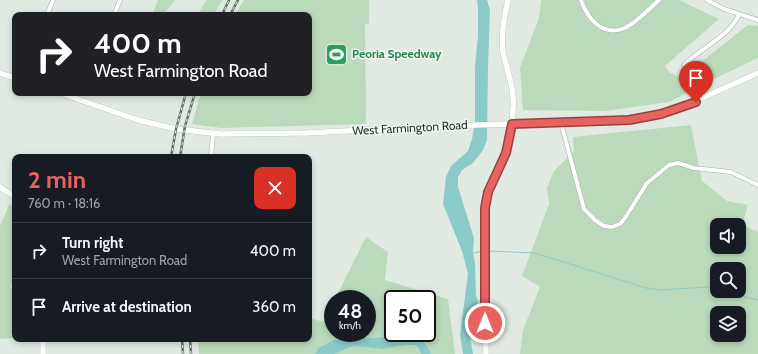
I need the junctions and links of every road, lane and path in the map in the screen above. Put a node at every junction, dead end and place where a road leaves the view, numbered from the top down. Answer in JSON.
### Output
{"nodes":[{"id":1,"x":53,"y":0,"type":"edge"},
{"id":2,"x":120,"y":0,"type":"edge"},
{"id":3,"x":508,"y":0,"type":"edge"},
{"id":4,"x":581,"y":0,"type":"edge"},
{"id":5,"x":659,"y":0,"type":"edge"},
{"id":6,"x":707,"y":0,"type":"edge"},
{"id":7,"x":47,"y":12,"type":"edge"},
{"id":8,"x":115,"y":12,"type":"edge"},
{"id":9,"x":739,"y":14,"type":"junction"},
{"id":10,"x":758,"y":20,"type":"edge"},
{"id":11,"x":684,"y":65,"type":"dead end"},
{"id":12,"x":0,"y":73,"type":"edge"},
{"id":13,"x":758,"y":73,"type":"edge"},
{"id":14,"x":12,"y":77,"type":"edge"},
{"id":15,"x":75,"y":96,"type":"edge"},
{"id":16,"x":561,"y":123,"type":"junction"},
{"id":17,"x":512,"y":124,"type":"junction"},
{"id":18,"x":213,"y":134,"type":"junction"},
{"id":19,"x":211,"y":154,"type":"edge"},
{"id":20,"x":758,"y":185,"type":"edge"},
{"id":21,"x":0,"y":188,"type":"edge"},
{"id":22,"x":12,"y":195,"type":"edge"},
{"id":23,"x":43,"y":342,"type":"edge"},
{"id":24,"x":43,"y":354,"type":"edge"},
{"id":25,"x":486,"y":354,"type":"edge"}],
"edges":[{"from":1,"to":7,"type":"street"},
{"from":2,"to":8,"type":"street"},
{"from":3,"to":17,"type":"main road"},
{"from":4,"to":5,"type":"street"},
{"from":6,"to":9,"type":"street"},
{"from":9,"to":10,"type":"street"},
{"from":9,"to":11,"type":"street"},
{"from":12,"to":14,"type":"main road"},
{"from":13,"to":16,"type":"main road","name":"West Farmington Road"},
{"from":15,"to":18,"type":"main road","name":"West Farmington Road"},
{"from":16,"to":17,"type":"main road","name":"West Farmington Road"},
{"from":16,"to":20,"type":"street"},
{"from":17,"to":18,"type":"main road","name":"West Farmington Road"},
{"from":17,"to":25,"type":"main road"},
{"from":18,"to":19,"type":"street"},
{"from":21,"to":22,"type":"main road"},
{"from":23,"to":24,"type":"main road"}]}
